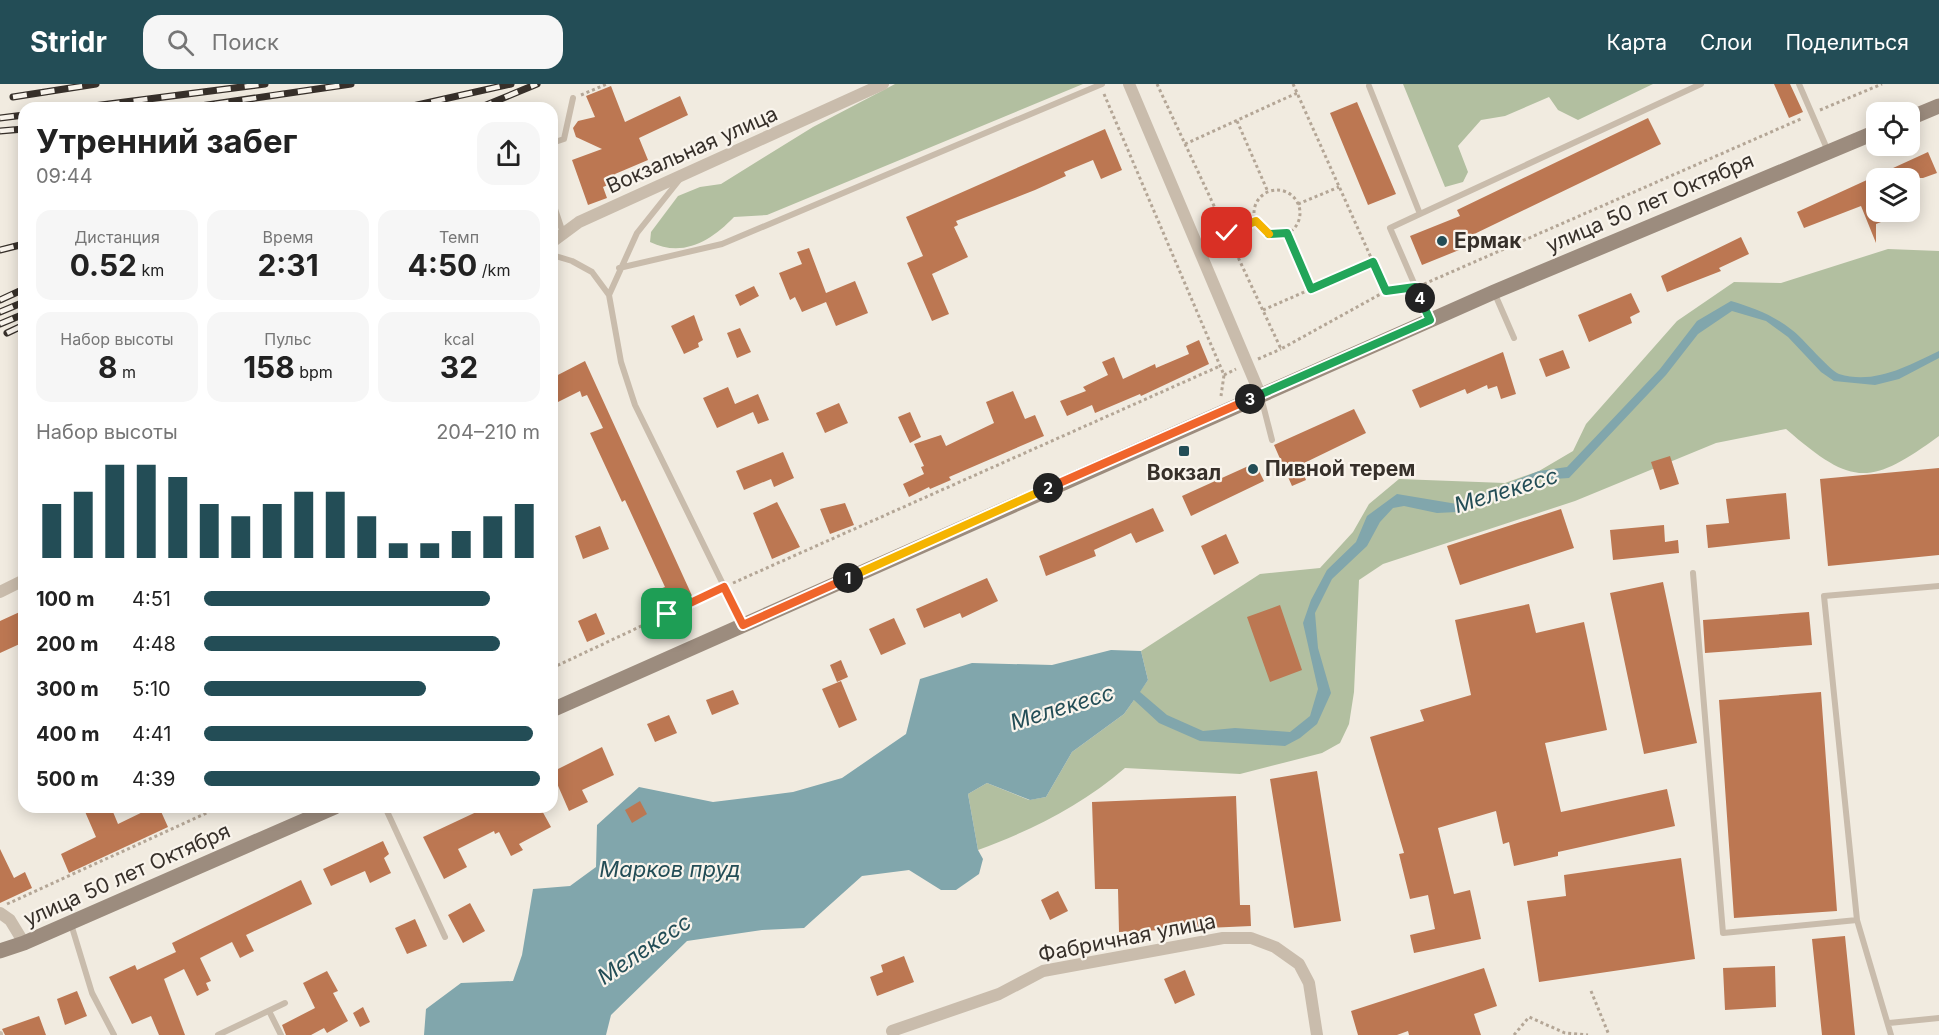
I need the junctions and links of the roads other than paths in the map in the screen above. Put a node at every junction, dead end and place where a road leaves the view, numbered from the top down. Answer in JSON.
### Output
{"nodes":[{"id":1,"x":883,"y":84,"type":"edge"},
{"id":2,"x":1129,"y":84,"type":"edge"},
{"id":3,"x":1701,"y":84,"type":"edge"},
{"id":4,"x":1799,"y":84,"type":"edge"},
{"id":5,"x":1101,"y":85,"type":"edge"},
{"id":6,"x":1369,"y":86,"type":"dead end"},
{"id":7,"x":573,"y":98,"type":"road end"},
{"id":8,"x":1939,"y":106,"type":"edge"},
{"id":9,"x":1920,"y":114,"type":"edge"},
{"id":10,"x":1866,"y":136,"type":"edge"},
{"id":11,"x":558,"y":141,"type":"edge"},
{"id":12,"x":1828,"y":152,"type":"junction"},
{"id":13,"x":682,"y":177,"type":"junction"},
{"id":14,"x":1420,"y":214,"type":"junction"},
{"id":15,"x":558,"y":219,"type":"edge"},
{"id":16,"x":563,"y":234,"type":"junction"},
{"id":17,"x":558,"y":238,"type":"edge"},
{"id":18,"x":558,"y":257,"type":"edge"},
{"id":19,"x":619,"y":268,"type":"junction"},
{"id":20,"x":1494,"y":292,"type":"junction"},
{"id":21,"x":609,"y":295,"type":"junction"},
{"id":22,"x":1430,"y":320,"type":"junction"},
{"id":23,"x":1514,"y":339,"type":"dead end"},
{"id":24,"x":1260,"y":394,"type":"junction"},
{"id":25,"x":1272,"y":440,"type":"dead end"},
{"id":26,"x":1693,"y":573,"type":"dead end"},
{"id":27,"x":18,"y":583,"type":"edge"},
{"id":28,"x":1939,"y":586,"type":"edge"},
{"id":29,"x":0,"y":592,"type":"edge"},
{"id":30,"x":743,"y":625,"type":"junction"},
{"id":31,"x":558,"y":707,"type":"edge"},
{"id":32,"x":321,"y":813,"type":"edge"},
{"id":33,"x":388,"y":813,"type":"edge"},
{"id":34,"x":0,"y":913,"type":"edge"},
{"id":35,"x":1857,"y":920,"type":"junction"},
{"id":36,"x":71,"y":923,"type":"junction"},
{"id":37,"x":445,"y":937,"type":"dead end"},
{"id":38,"x":24,"y":943,"type":"junction"},
{"id":39,"x":0,"y":951,"type":"edge"},
{"id":40,"x":285,"y":1003,"type":"dead end"},
{"id":41,"x":269,"y":1011,"type":"junction"},
{"id":42,"x":1939,"y":1018,"type":"edge"},
{"id":43,"x":1889,"y":1023,"type":"junction"},
{"id":44,"x":892,"y":1031,"type":"dead end"},
{"id":45,"x":114,"y":1035,"type":"edge"},
{"id":46,"x":218,"y":1035,"type":"edge"},
{"id":47,"x":281,"y":1035,"type":"edge"},
{"id":48,"x":1317,"y":1035,"type":"edge"},
{"id":49,"x":1891,"y":1035,"type":"edge"}],
"edges":[{"from":1,"to":13,"type":"street","name":"Вокзальная улица"},
{"from":2,"to":24,"type":"street"},
{"from":3,"to":14,"type":"lane"},
{"from":4,"to":12,"type":"lane"},
{"from":5,"to":19,"type":"lane"},
{"from":6,"to":14,"type":"lane"},
{"from":7,"to":11,"type":"lane"},
{"from":8,"to":9,"type":"main road"},
{"from":10,"to":12,"type":"main road","name":"улица 50 лет Октября"},
{"from":12,"to":20,"type":"main road","name":"улица 50 лет Октября"},
{"from":13,"to":16,"type":"street","name":"Вокзальная улица"},
{"from":13,"to":19,"type":"lane"},
{"from":14,"to":22,"type":"lane"},
{"from":15,"to":16,"type":"lane"},
{"from":16,"to":17,"type":"street","name":"Вокзальная улица"},
{"from":18,"to":21,"type":"lane"},
{"from":19,"to":21,"type":"lane"},
{"from":20,"to":22,"type":"main road","name":"улица 50 лет Октября"},
{"from":20,"to":23,"type":"lane"},
{"from":21,"to":30,"type":"lane"},
{"from":22,"to":24,"type":"main road","name":"улица 50 лет Октября"},
{"from":24,"to":25,"type":"lane"},
{"from":24,"to":30,"type":"main road","name":"улица 50 лет Октября"},
{"from":26,"to":35,"type":"lane"},
{"from":27,"to":29,"type":"street"},
{"from":28,"to":35,"type":"lane"},
{"from":30,"to":31,"type":"main road","name":"улица 50 лет Октября"},
{"from":32,"to":36,"type":"main road","name":"улица 50 лет Октября"},
{"from":33,"to":37,"type":"lane"},
{"from":34,"to":38,"type":"street"},
{"from":35,"to":43,"type":"lane"},
{"from":36,"to":38,"type":"main road","name":"улица 50 лет Октября"},
{"from":36,"to":45,"type":"lane"},
{"from":38,"to":39,"type":"main road","name":"улица 50 лет Октября"},
{"from":40,"to":41,"type":"lane"},
{"from":41,"to":46,"type":"lane"},
{"from":41,"to":47,"type":"lane"},
{"from":42,"to":43,"type":"lane"},
{"from":43,"to":49,"type":"lane"},
{"from":44,"to":48,"type":"street","name":"Фабричная улица"}]}
